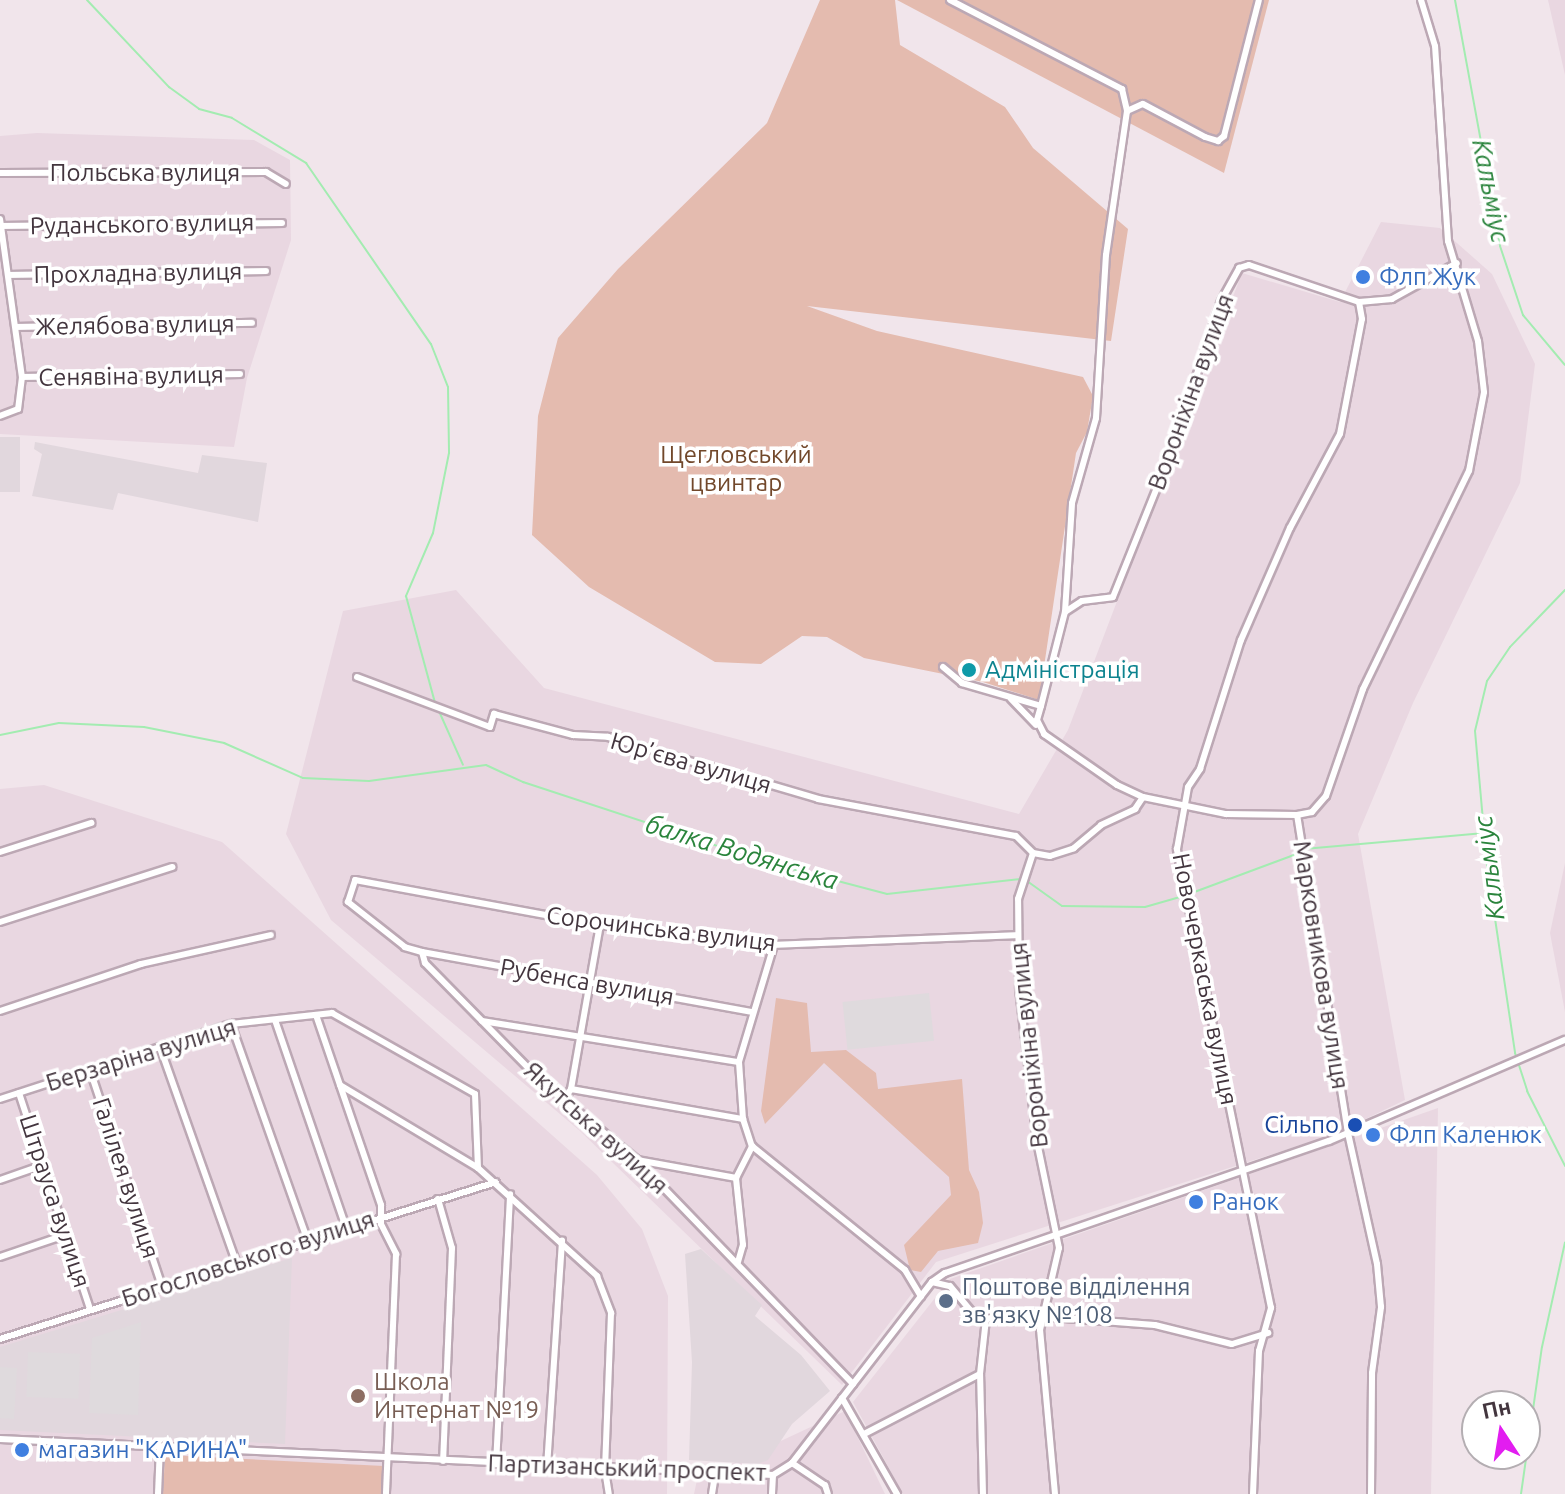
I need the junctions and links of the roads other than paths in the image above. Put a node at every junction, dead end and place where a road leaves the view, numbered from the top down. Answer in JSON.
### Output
{"nodes":[{"id":1,"x":950,"y":0,"type":"edge"},
{"id":2,"x":1259,"y":0,"type":"edge"},
{"id":3,"x":1421,"y":0,"type":"edge"},
{"id":4,"x":1127,"y":111,"type":"junction"},
{"id":5,"x":0,"y":173,"type":"edge"},
{"id":6,"x":286,"y":184,"type":"dead end"},
{"id":7,"x":1,"y":222,"type":"edge"},
{"id":8,"x":282,"y":223,"type":"dead end"},
{"id":9,"x":1457,"y":263,"type":"junction"},
{"id":10,"x":266,"y":271,"type":"dead end"},
{"id":11,"x":9,"y":275,"type":"junction"},
{"id":12,"x":1359,"y":302,"type":"junction"},
{"id":13,"x":252,"y":323,"type":"dead end"},
{"id":14,"x":17,"y":327,"type":"junction"},
{"id":15,"x":240,"y":374,"type":"dead end"},
{"id":16,"x":22,"y":377,"type":"junction"},
{"id":17,"x":0,"y":416,"type":"edge"},
{"id":18,"x":1065,"y":612,"type":"junction"},
{"id":19,"x":943,"y":667,"type":"dead end"},
{"id":20,"x":357,"y":677,"type":"dead end"},
{"id":21,"x":1008,"y":696,"type":"junction"},
{"id":22,"x":1041,"y":706,"type":"junction"},
{"id":23,"x":1044,"y":734,"type":"junction"},
{"id":24,"x":1143,"y":797,"type":"junction"},
{"id":25,"x":1185,"y":807,"type":"junction"},
{"id":26,"x":1297,"y":815,"type":"junction"},
{"id":27,"x":91,"y":823,"type":"dead end"},
{"id":28,"x":0,"y":852,"type":"edge"},
{"id":29,"x":1033,"y":853,"type":"junction"},
{"id":30,"x":172,"y":867,"type":"dead end"},
{"id":31,"x":355,"y":880,"type":"joint"},
{"id":32,"x":0,"y":922,"type":"edge"},
{"id":33,"x":600,"y":925,"type":"junction"},
{"id":34,"x":271,"y":935,"type":"dead end"},
{"id":35,"x":1018,"y":935,"type":"junction"},
{"id":36,"x":774,"y":945,"type":"junction"},
{"id":37,"x":422,"y":952,"type":"junction"},
{"id":38,"x":590,"y":981,"type":"junction"},
{"id":39,"x":0,"y":1011,"type":"edge"},
{"id":40,"x":753,"y":1012,"type":"junction"},
{"id":41,"x":316,"y":1015,"type":"junction"},
{"id":42,"x":275,"y":1020,"type":"junction"},
{"id":43,"x":482,"y":1021,"type":"junction"},
{"id":44,"x":231,"y":1024,"type":"junction"},
{"id":45,"x":581,"y":1036,"type":"junction"},
{"id":46,"x":1565,"y":1040,"type":"edge"},
{"id":47,"x":160,"y":1047,"type":"junction"},
{"id":48,"x":739,"y":1062,"type":"junction"},
{"id":49,"x":90,"y":1070,"type":"junction"},
{"id":50,"x":340,"y":1085,"type":"junction"},
{"id":51,"x":571,"y":1089,"type":"junction"},
{"id":52,"x":19,"y":1093,"type":"junction"},
{"id":53,"x":0,"y":1099,"type":"edge"},
{"id":54,"x":563,"y":1101,"type":"junction"},
{"id":55,"x":743,"y":1119,"type":"junction"},
{"id":56,"x":1348,"y":1133,"type":"junction"},
{"id":57,"x":752,"y":1146,"type":"junction"},
{"id":58,"x":636,"y":1159,"type":"junction"},
{"id":59,"x":43,"y":1165,"type":"junction"},
{"id":60,"x":478,"y":1168,"type":"junction"},
{"id":61,"x":1243,"y":1170,"type":"junction"},
{"id":62,"x":736,"y":1178,"type":"junction"},
{"id":63,"x":0,"y":1180,"type":"edge"},
{"id":64,"x":496,"y":1182,"type":"junction"},
{"id":65,"x":510,"y":1194,"type":"junction"},
{"id":66,"x":438,"y":1199,"type":"junction"},
{"id":67,"x":381,"y":1216,"type":"junction"},
{"id":68,"x":346,"y":1227,"type":"junction"},
{"id":69,"x":1055,"y":1234,"type":"junction"},
{"id":70,"x":65,"y":1235,"type":"junction"},
{"id":71,"x":307,"y":1239,"type":"junction"},
{"id":72,"x":562,"y":1240,"type":"junction"},
{"id":73,"x":0,"y":1257,"type":"edge"},
{"id":74,"x":236,"y":1262,"type":"junction"},
{"id":75,"x":738,"y":1262,"type":"junction"},
{"id":76,"x":932,"y":1282,"type":"junction"},
{"id":77,"x":162,"y":1286,"type":"junction"},
{"id":78,"x":921,"y":1297,"type":"junction"},
{"id":79,"x":90,"y":1309,"type":"junction"},
{"id":80,"x":1043,"y":1318,"type":"junction"},
{"id":81,"x":986,"y":1319,"type":"junction"},
{"id":82,"x":1268,"y":1333,"type":"junction"},
{"id":83,"x":0,"y":1339,"type":"edge"},
{"id":84,"x":980,"y":1374,"type":"junction"},
{"id":85,"x":853,"y":1384,"type":"junction"},
{"id":86,"x":842,"y":1398,"type":"junction"},
{"id":87,"x":866,"y":1433,"type":"junction"},
{"id":88,"x":0,"y":1439,"type":"edge"},
{"id":89,"x":160,"y":1446,"type":"junction"},
{"id":90,"x":388,"y":1458,"type":"junction"},
{"id":91,"x":443,"y":1461,"type":"junction"},
{"id":92,"x":792,"y":1463,"type":"junction"},
{"id":93,"x":496,"y":1464,"type":"junction"},
{"id":94,"x":547,"y":1467,"type":"junction"},
{"id":95,"x":605,"y":1470,"type":"junction"},
{"id":96,"x":715,"y":1475,"type":"junction"},
{"id":97,"x":773,"y":1475,"type":"junction"},
{"id":98,"x":158,"y":1494,"type":"edge"},
{"id":99,"x":386,"y":1494,"type":"edge"},
{"id":100,"x":609,"y":1494,"type":"edge"},
{"id":101,"x":712,"y":1494,"type":"edge"},
{"id":102,"x":772,"y":1494,"type":"edge"},
{"id":103,"x":828,"y":1494,"type":"edge"},
{"id":104,"x":897,"y":1494,"type":"edge"},
{"id":105,"x":983,"y":1494,"type":"edge"},
{"id":106,"x":1055,"y":1494,"type":"edge"},
{"id":107,"x":1253,"y":1494,"type":"edge"},
{"id":108,"x":1371,"y":1494,"type":"edge"}],
"edges":[{"from":1,"to":4,"type":"street"},
{"from":2,"to":4,"type":"street"},
{"from":3,"to":9,"type":"street","name":"Марковникова вулиця"},
{"from":4,"to":18,"type":"street"},
{"from":5,"to":6,"type":"street","name":"Польська вулиця"},
{"from":7,"to":8,"type":"street","name":"Руданського вулиця"},
{"from":7,"to":11,"type":"street"},
{"from":9,"to":12,"type":"street","name":"Вороніхіна вулиця"},
{"from":9,"to":26,"type":"street","name":"Марковникова вулиця"},
{"from":10,"to":11,"type":"street","name":"Прохладна вулиця"},
{"from":11,"to":14,"type":"street"},
{"from":12,"to":18,"type":"street","name":"Вороніхіна вулиця"},
{"from":12,"to":25,"type":"street","name":"Новочеркаська вулиця"},
{"from":13,"to":14,"type":"street","name":"Желябова вулиця"},
{"from":14,"to":16,"type":"street"},
{"from":15,"to":16,"type":"street","name":"Сенявіна вулиця"},
{"from":16,"to":17,"type":"street"},
{"from":18,"to":22,"type":"street"},
{"from":19,"to":21,"type":"street"},
{"from":20,"to":29,"type":"street","name":"Юр’єва вулиця"},
{"from":21,"to":22,"type":"street"},
{"from":21,"to":23,"type":"street"},
{"from":22,"to":23,"type":"street"},
{"from":23,"to":24,"type":"street"},
{"from":24,"to":25,"type":"street"},
{"from":24,"to":29,"type":"street"},
{"from":25,"to":26,"type":"street"},
{"from":25,"to":61,"type":"street","name":"Новочеркаська вулиця"},
{"from":26,"to":56,"type":"street","name":"Марковникова вулиця"},
{"from":27,"to":28,"type":"street"},
{"from":29,"to":35,"type":"street","name":"Вороніхіна вулиця"},
{"from":30,"to":32,"type":"street"},
{"from":31,"to":33,"type":"street","name":"Сорочинська вулиця"},
{"from":31,"to":37,"type":"street","name":"Якутська вулиця"},
{"from":33,"to":36,"type":"street","name":"Сорочинська вулиця"},
{"from":33,"to":38,"type":"street"},
{"from":34,"to":39,"type":"street"},
{"from":35,"to":36,"type":"street","name":"Сорочинська вулиця"},
{"from":35,"to":69,"type":"street","name":"Вороніхіна вулиця"},
{"from":36,"to":40,"type":"street"},
{"from":37,"to":38,"type":"street","name":"Рубенса вулиця"},
{"from":37,"to":43,"type":"street","name":"Якутська вулиця"},
{"from":38,"to":40,"type":"street","name":"Рубенса вулиця"},
{"from":38,"to":45,"type":"street"},
{"from":40,"to":48,"type":"street"},
{"from":41,"to":42,"type":"street","name":"Берзаріна вулиця"},
{"from":41,"to":50,"type":"street"},
{"from":41,"to":60,"type":"street","name":"Берзаріна вулиця"},
{"from":42,"to":44,"type":"street","name":"Берзаріна вулиця"},
{"from":42,"to":68,"type":"street"},
{"from":43,"to":45,"type":"street"},
{"from":43,"to":54,"type":"street","name":"Якутська вулиця"},
{"from":44,"to":47,"type":"street","name":"Берзаріна вулиця"},
{"from":44,"to":71,"type":"street"},
{"from":45,"to":48,"type":"street"},
{"from":45,"to":51,"type":"street"},
{"from":46,"to":56,"type":"street"},
{"from":47,"to":49,"type":"street","name":"Берзаріна вулиця"},
{"from":47,"to":74,"type":"street"},
{"from":48,"to":55,"type":"street"},
{"from":49,"to":52,"type":"street","name":"Берзаріна вулиця"},
{"from":49,"to":77,"type":"street","name":"Галілея вулиця"},
{"from":50,"to":60,"type":"street"},
{"from":50,"to":67,"type":"street"},
{"from":51,"to":54,"type":"street"},
{"from":51,"to":55,"type":"street"},
{"from":52,"to":53,"type":"street","name":"Берзаріна вулиця"},
{"from":52,"to":59,"type":"street","name":"Штрауса вулиця"},
{"from":54,"to":58,"type":"street","name":"Якутська вулиця"},
{"from":55,"to":57,"type":"street"},
{"from":56,"to":61,"type":"street"},
{"from":56,"to":108,"type":"street","name":"Марковникова вулиця"},
{"from":57,"to":62,"type":"street"},
{"from":57,"to":78,"type":"street"},
{"from":58,"to":62,"type":"street"},
{"from":58,"to":75,"type":"street","name":"Якутська вулиця"},
{"from":59,"to":63,"type":"street"},
{"from":59,"to":70,"type":"street","name":"Штрауса вулиця"},
{"from":60,"to":64,"type":"street"},
{"from":61,"to":69,"type":"street"},
{"from":61,"to":82,"type":"street","name":"Новочеркаська вулиця"},
{"from":62,"to":75,"type":"street"},
{"from":64,"to":65,"type":"street"},
{"from":64,"to":66,"type":"street","name":"Богословського вулиця"},
{"from":65,"to":72,"type":"street"},
{"from":65,"to":93,"type":"street"},
{"from":66,"to":67,"type":"street","name":"Богословського вулиця"},
{"from":66,"to":91,"type":"street"},
{"from":67,"to":68,"type":"street","name":"Богословського вулиця"},
{"from":67,"to":90,"type":"street"},
{"from":68,"to":71,"type":"street","name":"Богословського вулиця"},
{"from":69,"to":76,"type":"street"},
{"from":69,"to":80,"type":"street","name":"Вороніхіна вулиця"},
{"from":70,"to":73,"type":"street"},
{"from":70,"to":79,"type":"street","name":"Штрауса вулиця"},
{"from":71,"to":74,"type":"street","name":"Богословського вулиця"},
{"from":72,"to":94,"type":"street"},
{"from":72,"to":95,"type":"street"},
{"from":74,"to":77,"type":"street","name":"Богословського вулиця"},
{"from":75,"to":85,"type":"street","name":"Якутська вулиця"},
{"from":76,"to":78,"type":"street","name":"Партизанський проспект"},
{"from":76,"to":81,"type":"street"},
{"from":77,"to":79,"type":"street","name":"Богословського вулиця"},
{"from":78,"to":85,"type":"street","name":"Партизанський проспект"},
{"from":79,"to":83,"type":"street","name":"Богословського вулиця"},
{"from":80,"to":81,"type":"street"},
{"from":80,"to":82,"type":"street"},
{"from":80,"to":106,"type":"street","name":"Вороніхіна вулиця"},
{"from":81,"to":84,"type":"street"},
{"from":82,"to":107,"type":"street","name":"Новочеркаська вулиця"},
{"from":84,"to":87,"type":"street"},
{"from":84,"to":105,"type":"street"},
{"from":85,"to":86,"type":"street","name":"Партизанський проспект"},
{"from":86,"to":87,"type":"street"},
{"from":86,"to":92,"type":"street","name":"Партизанський проспект"},
{"from":87,"to":104,"type":"street"},
{"from":88,"to":89,"type":"street","name":"Партизанський проспект"},
{"from":89,"to":90,"type":"street","name":"Партизанський проспект"},
{"from":89,"to":98,"type":"street"},
{"from":90,"to":91,"type":"street","name":"Партизанський проспект"},
{"from":90,"to":99,"type":"street"},
{"from":91,"to":93,"type":"street","name":"Партизанський проспект"},
{"from":92,"to":97,"type":"street","name":"Партизанський проспект"},
{"from":92,"to":103,"type":"street"},
{"from":93,"to":94,"type":"street","name":"Партизанський проспект"},
{"from":94,"to":95,"type":"street","name":"Партизанський проспект"},
{"from":95,"to":96,"type":"street","name":"Партизанський проспект"},
{"from":95,"to":100,"type":"street"},
{"from":96,"to":97,"type":"street","name":"Партизанський проспект"},
{"from":96,"to":101,"type":"street"},
{"from":97,"to":102,"type":"street"}]}
